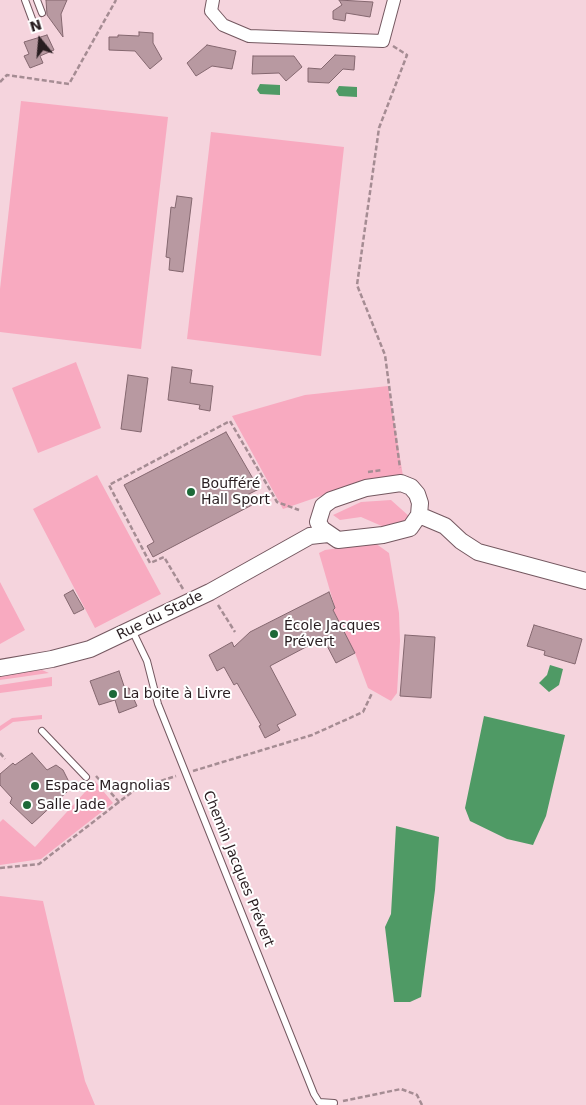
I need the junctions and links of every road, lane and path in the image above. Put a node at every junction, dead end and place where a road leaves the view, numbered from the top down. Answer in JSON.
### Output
{"nodes":[{"id":1,"x":25,"y":0,"type":"edge"},
{"id":2,"x":37,"y":0,"type":"edge"},
{"id":3,"x":116,"y":0,"type":"edge"},
{"id":4,"x":213,"y":0,"type":"edge"},
{"id":5,"x":394,"y":0,"type":"edge"},
{"id":6,"x":42,"y":13,"type":"dead end"},
{"id":7,"x":35,"y":27,"type":"dead end"},
{"id":8,"x":384,"y":41,"type":"junction"},
{"id":9,"x":0,"y":82,"type":"edge"},
{"id":10,"x":400,"y":468,"type":"junction"},
{"id":11,"x":404,"y":468,"type":"dead end"},
{"id":12,"x":366,"y":472,"type":"dead end"},
{"id":13,"x":298,"y":510,"type":"dead end"},
{"id":14,"x":419,"y":515,"type":"junction"},
{"id":15,"x":319,"y":531,"type":"junction"},
{"id":16,"x":586,"y":581,"type":"edge"},
{"id":17,"x":191,"y":588,"type":"dead end"},
{"id":18,"x":210,"y":592,"type":"junction"},
{"id":19,"x":132,"y":630,"type":"junction"},
{"id":20,"x":235,"y":632,"type":"dead end"},
{"id":21,"x":0,"y":668,"type":"edge"},
{"id":22,"x":372,"y":693,"type":"dead end"},
{"id":23,"x":42,"y":731,"type":"dead end"},
{"id":24,"x":0,"y":753,"type":"edge"},
{"id":25,"x":5,"y":759,"type":"dead end"},
{"id":26,"x":186,"y":773,"type":"junction"},
{"id":27,"x":86,"y":778,"type":"joint"},
{"id":28,"x":119,"y":802,"type":"junction"},
{"id":29,"x":0,"y":868,"type":"edge"},
{"id":30,"x":334,"y":1103,"type":"joint"},
{"id":31,"x":422,"y":1105,"type":"edge"}],
"edges":[{"from":1,"to":7,"type":"lane"},
{"from":2,"to":6,"type":"lane"},
{"from":3,"to":9,"type":"path"},
{"from":4,"to":8,"type":"street"},
{"from":5,"to":8,"type":"street"},
{"from":8,"to":10,"type":"path"},
{"from":10,"to":11,"type":"path"},
{"from":10,"to":12,"type":"path"},
{"from":13,"to":17,"type":"path"},
{"from":14,"to":15,"type":"street"},
{"from":14,"to":15,"type":"street"},
{"from":14,"to":16,"type":"street"},
{"from":15,"to":18,"type":"street","name":"Rue du Stade"},
{"from":18,"to":19,"type":"street","name":"Rue du Stade"},
{"from":18,"to":20,"type":"path"},
{"from":19,"to":21,"type":"street","name":"Rue du Stade"},
{"from":19,"to":26,"type":"lane","name":"Chemin Jacques Prévert"},
{"from":22,"to":26,"type":"path"},
{"from":23,"to":27,"type":"lane"},
{"from":24,"to":25,"type":"path"},
{"from":26,"to":28,"type":"path"},
{"from":26,"to":30,"type":"lane","name":"Chemin Jacques Prévert"},
{"from":27,"to":28,"type":"path"},
{"from":28,"to":29,"type":"path"},
{"from":30,"to":31,"type":"path"}]}
